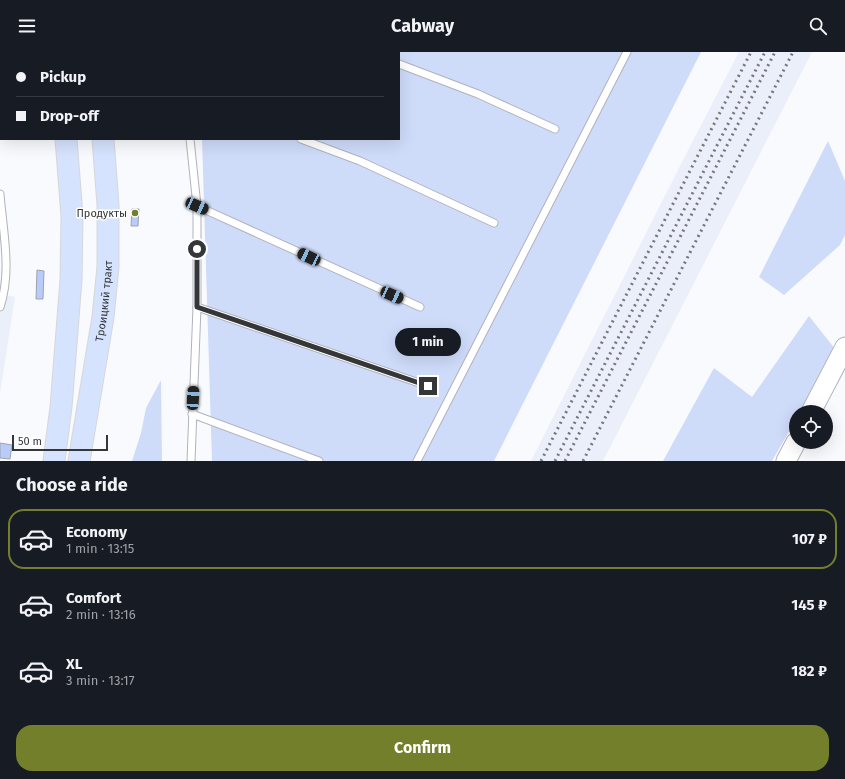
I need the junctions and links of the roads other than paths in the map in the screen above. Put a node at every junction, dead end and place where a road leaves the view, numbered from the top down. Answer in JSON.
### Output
{"nodes":[{"id":1,"x":627,"y":52,"type":"edge"},
{"id":2,"x":400,"y":64,"type":"edge"},
{"id":3,"x":555,"y":129,"type":"dead end"},
{"id":4,"x":66,"y":140,"type":"edge"},
{"id":5,"x":104,"y":140,"type":"edge"},
{"id":6,"x":190,"y":140,"type":"edge"},
{"id":7,"x":304,"y":140,"type":"edge"},
{"id":8,"x":0,"y":194,"type":"edge"},
{"id":9,"x":197,"y":206,"type":"junction"},
{"id":10,"x":494,"y":223,"type":"dead end"},
{"id":11,"x":0,"y":307,"type":"edge"},
{"id":12,"x":197,"y":307,"type":"junction"},
{"id":13,"x":420,"y":307,"type":"dead end"},
{"id":14,"x":845,"y":347,"type":"edge"},
{"id":15,"x":428,"y":386,"type":"dead end"},
{"id":16,"x":815,"y":405,"type":"edge"},
{"id":17,"x":192,"y":414,"type":"junction"},
{"id":18,"x":59,"y":425,"type":"junction"},
{"id":19,"x":792,"y":449,"type":"edge"},
{"id":20,"x":47,"y":461,"type":"edge"},
{"id":21,"x":54,"y":461,"type":"edge"},
{"id":22,"x":79,"y":461,"type":"edge"},
{"id":23,"x":191,"y":461,"type":"edge"},
{"id":24,"x":320,"y":461,"type":"edge"},
{"id":25,"x":417,"y":461,"type":"edge"},
{"id":26,"x":786,"y":461,"type":"edge"}],
"edges":[{"from":1,"to":25,"type":"lane"},
{"from":2,"to":3,"type":"lane"},
{"from":4,"to":18,"type":"main road"},
{"from":5,"to":22,"type":"main road","name":"Троицкий тракт"},
{"from":6,"to":9,"type":"lane"},
{"from":7,"to":10,"type":"lane"},
{"from":8,"to":11,"type":"lane"},
{"from":9,"to":12,"type":"lane"},
{"from":9,"to":13,"type":"lane"},
{"from":12,"to":15,"type":"lane"},
{"from":12,"to":17,"type":"lane"},
{"from":14,"to":16,"type":"street"},
{"from":17,"to":23,"type":"lane"},
{"from":17,"to":24,"type":"lane"},
{"from":18,"to":20,"type":"lane"},
{"from":18,"to":21,"type":"main road"},
{"from":19,"to":26,"type":"street"}]}
